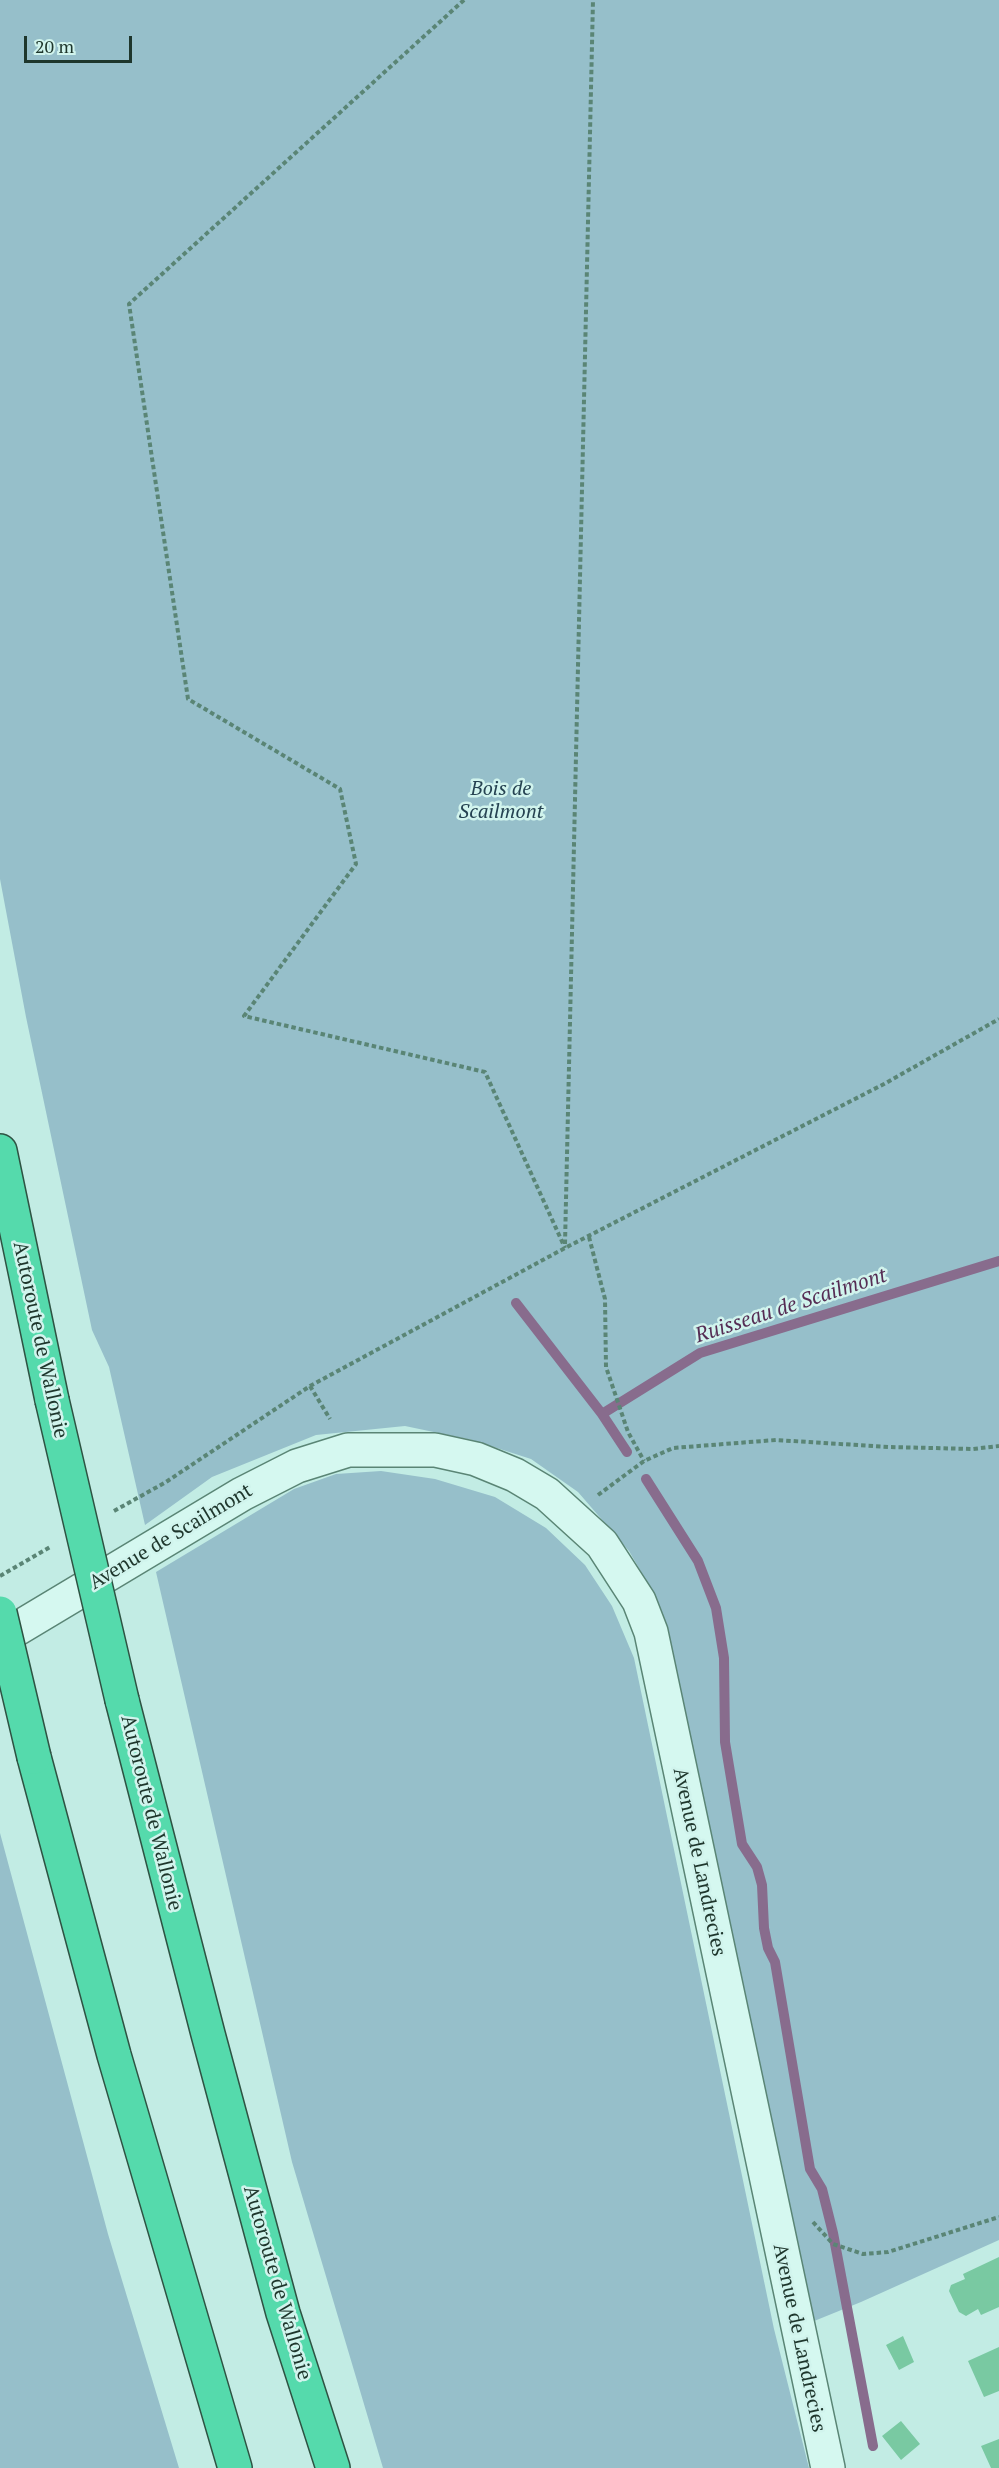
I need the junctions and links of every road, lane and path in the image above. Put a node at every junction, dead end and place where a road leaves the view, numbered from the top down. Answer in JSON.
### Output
{"nodes":[{"id":1,"x":464,"y":0,"type":"edge"},
{"id":2,"x":593,"y":0,"type":"edge"},
{"id":3,"x":999,"y":1019,"type":"edge"},
{"id":4,"x":0,"y":1151,"type":"edge"},
{"id":5,"x":589,"y":1237,"type":"junction"},
{"id":6,"x":565,"y":1248,"type":"junction"},
{"id":7,"x":999,"y":1446,"type":"edge"},
{"id":8,"x":348,"y":1450,"type":"joint"},
{"id":9,"x":644,"y":1461,"type":"junction"},
{"id":10,"x":104,"y":1517,"type":"dead end"},
{"id":11,"x":575,"y":1518,"type":"junction"},
{"id":12,"x":52,"y":1546,"type":"dead end"},
{"id":13,"x":0,"y":1576,"type":"edge"},
{"id":14,"x":0,"y":1613,"type":"edge"},
{"id":15,"x":0,"y":1639,"type":"edge"},
{"id":16,"x":999,"y":2217,"type":"edge"},
{"id":17,"x":810,"y":2219,"type":"dead end"},
{"id":18,"x":235,"y":2468,"type":"edge"},
{"id":19,"x":333,"y":2468,"type":"edge"},
{"id":20,"x":828,"y":2468,"type":"edge"}],
"edges":[{"from":1,"to":6,"type":"path"},
{"from":2,"to":6,"type":"path"},
{"from":3,"to":5,"type":"path"},
{"from":4,"to":19,"type":"highway","name":"Autoroute de Wallonie","bridge":true},
{"from":5,"to":6,"type":"path"},
{"from":5,"to":9,"type":"path"},
{"from":6,"to":10,"type":"path"},
{"from":7,"to":9,"type":"path"},
{"from":8,"to":11,"type":"street","name":"Avenue de Landrecies"},
{"from":8,"to":15,"type":"street","name":"Avenue de Scailmont"},
{"from":9,"to":11,"type":"path"},
{"from":11,"to":20,"type":"street","name":"Avenue de Landrecies"},
{"from":12,"to":13,"type":"path"},
{"from":14,"to":18,"type":"highway","bridge":true},
{"from":16,"to":17,"type":"path"}]}
